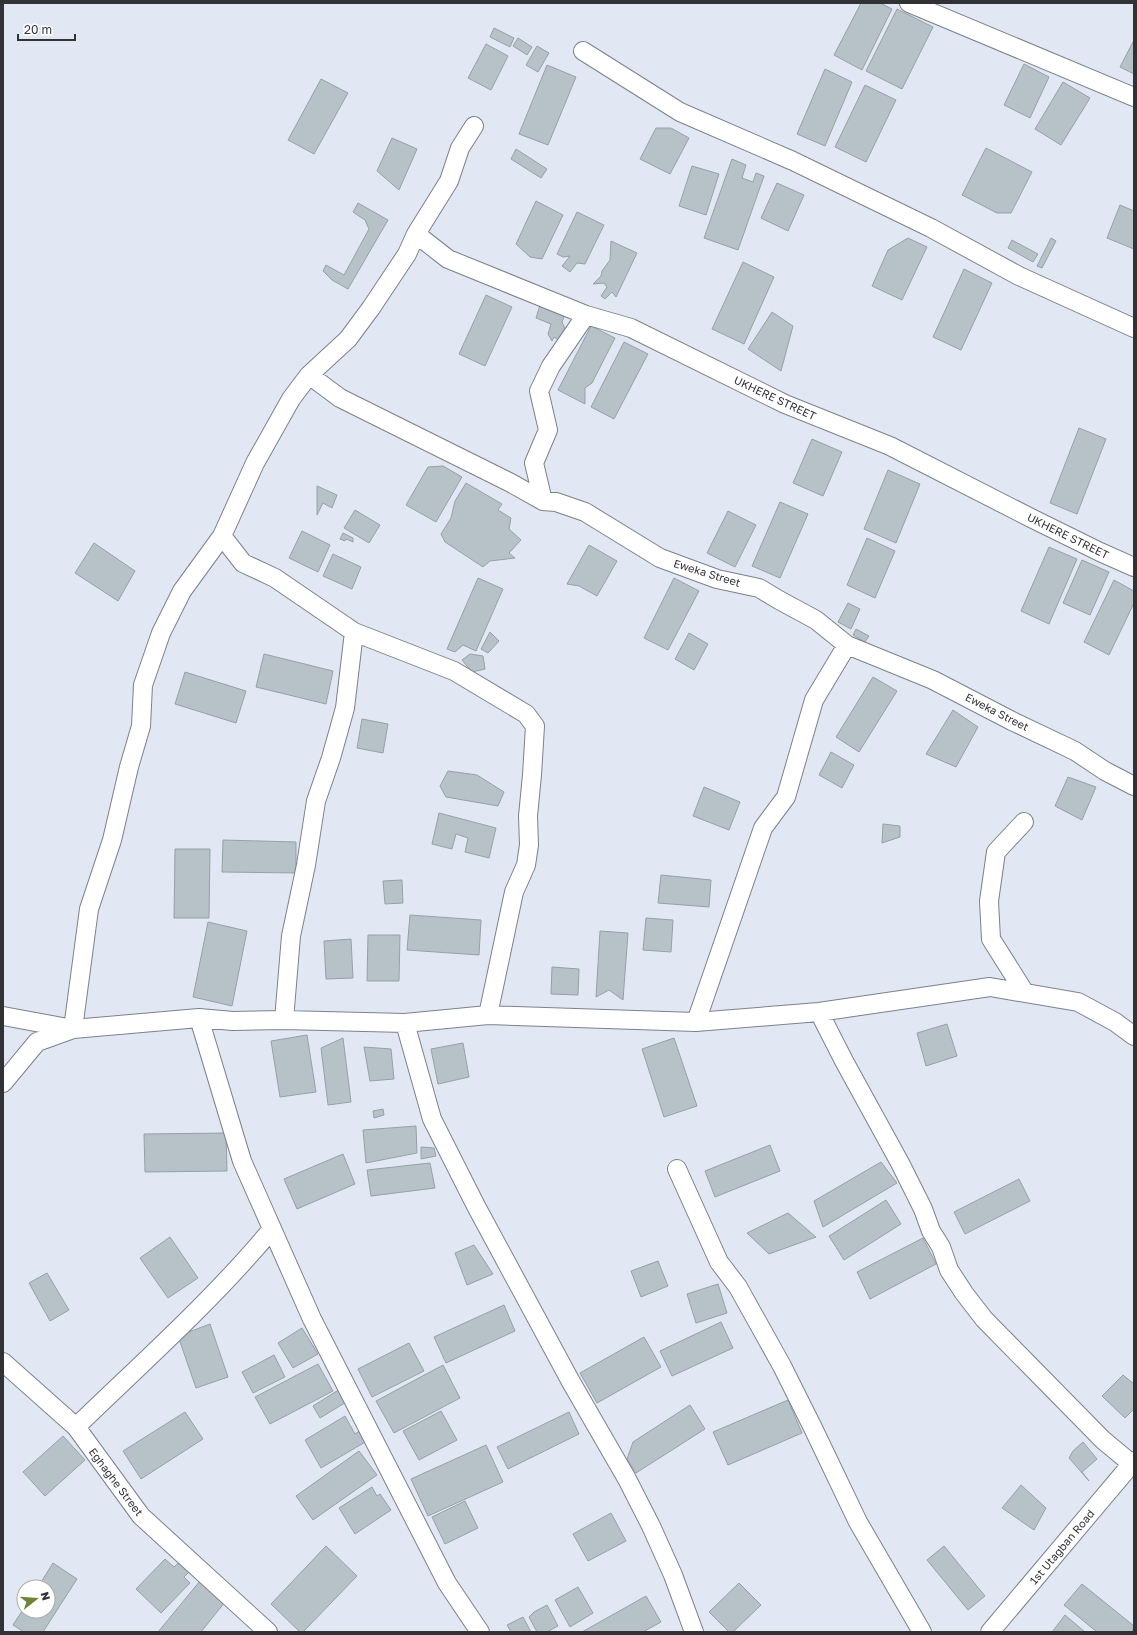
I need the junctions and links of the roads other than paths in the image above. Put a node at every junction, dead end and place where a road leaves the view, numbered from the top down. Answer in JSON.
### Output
{"nodes":[{"id":1,"x":910,"y":3,"type":"edge"},
{"id":2,"x":583,"y":51,"type":"dead end"},
{"id":3,"x":1134,"y":97,"type":"edge"},
{"id":4,"x":474,"y":126,"type":"dead end"},
{"id":5,"x":416,"y":234,"type":"junction"},
{"id":6,"x":586,"y":315,"type":"junction"},
{"id":7,"x":1134,"y":328,"type":"edge"},
{"id":8,"x":309,"y":375,"type":"junction"},
{"id":9,"x":543,"y":501,"type":"junction"},
{"id":10,"x":222,"y":536,"type":"junction"},
{"id":11,"x":1134,"y":567,"type":"edge"},
{"id":12,"x":354,"y":632,"type":"junction"},
{"id":13,"x":847,"y":645,"type":"junction"},
{"id":14,"x":1134,"y":786,"type":"edge"},
{"id":15,"x":1024,"y":822,"type":"dead end"},
{"id":16,"x":1025,"y":993,"type":"junction"},
{"id":17,"x":818,"y":1012,"type":"junction"},
{"id":18,"x":488,"y":1015,"type":"junction"},
{"id":19,"x":3,"y":1016,"type":"edge"},
{"id":20,"x":199,"y":1018,"type":"junction"},
{"id":21,"x":284,"y":1020,"type":"junction"},
{"id":22,"x":696,"y":1022,"type":"junction"},
{"id":23,"x":405,"y":1023,"type":"junction"},
{"id":24,"x":73,"y":1029,"type":"junction"},
{"id":25,"x":1134,"y":1036,"type":"edge"},
{"id":26,"x":3,"y":1083,"type":"edge"},
{"id":27,"x":677,"y":1169,"type":"dead end"},
{"id":28,"x":272,"y":1229,"type":"junction"},
{"id":29,"x":3,"y":1362,"type":"edge"},
{"id":30,"x":76,"y":1427,"type":"junction"},
{"id":31,"x":1133,"y":1462,"type":"edge"},
{"id":32,"x":268,"y":1632,"type":"edge"},
{"id":33,"x":480,"y":1632,"type":"edge"},
{"id":34,"x":694,"y":1632,"type":"edge"},
{"id":35,"x":922,"y":1632,"type":"edge"},
{"id":36,"x":990,"y":1632,"type":"edge"}],
"edges":[{"from":1,"to":3,"type":"street"},
{"from":2,"to":7,"type":"street"},
{"from":4,"to":5,"type":"street"},
{"from":5,"to":6,"type":"street","name":"UKHERE STREET"},
{"from":5,"to":8,"type":"street"},
{"from":6,"to":9,"type":"street"},
{"from":6,"to":11,"type":"street","name":"UKHERE STREET"},
{"from":8,"to":9,"type":"street","name":"Eweka Street"},
{"from":8,"to":10,"type":"street"},
{"from":9,"to":13,"type":"street","name":"Eweka Street"},
{"from":10,"to":12,"type":"street"},
{"from":10,"to":24,"type":"street"},
{"from":12,"to":18,"type":"street"},
{"from":12,"to":21,"type":"street"},
{"from":13,"to":14,"type":"street","name":"Eweka Street"},
{"from":13,"to":22,"type":"street"},
{"from":15,"to":16,"type":"street"},
{"from":16,"to":17,"type":"street"},
{"from":16,"to":25,"type":"street"},
{"from":17,"to":22,"type":"street"},
{"from":17,"to":31,"type":"street"},
{"from":18,"to":22,"type":"street"},
{"from":18,"to":23,"type":"street"},
{"from":19,"to":24,"type":"street"},
{"from":20,"to":21,"type":"street"},
{"from":20,"to":24,"type":"street"},
{"from":20,"to":28,"type":"street"},
{"from":21,"to":23,"type":"street"},
{"from":23,"to":34,"type":"street"},
{"from":24,"to":26,"type":"street"},
{"from":27,"to":35,"type":"street"},
{"from":28,"to":30,"type":"street"},
{"from":28,"to":33,"type":"street"},
{"from":29,"to":30,"type":"street","name":"Eghaghe Street"},
{"from":30,"to":32,"type":"street","name":"Eghaghe Street"},
{"from":31,"to":36,"type":"street","name":"1st Utagban Road"}]}
